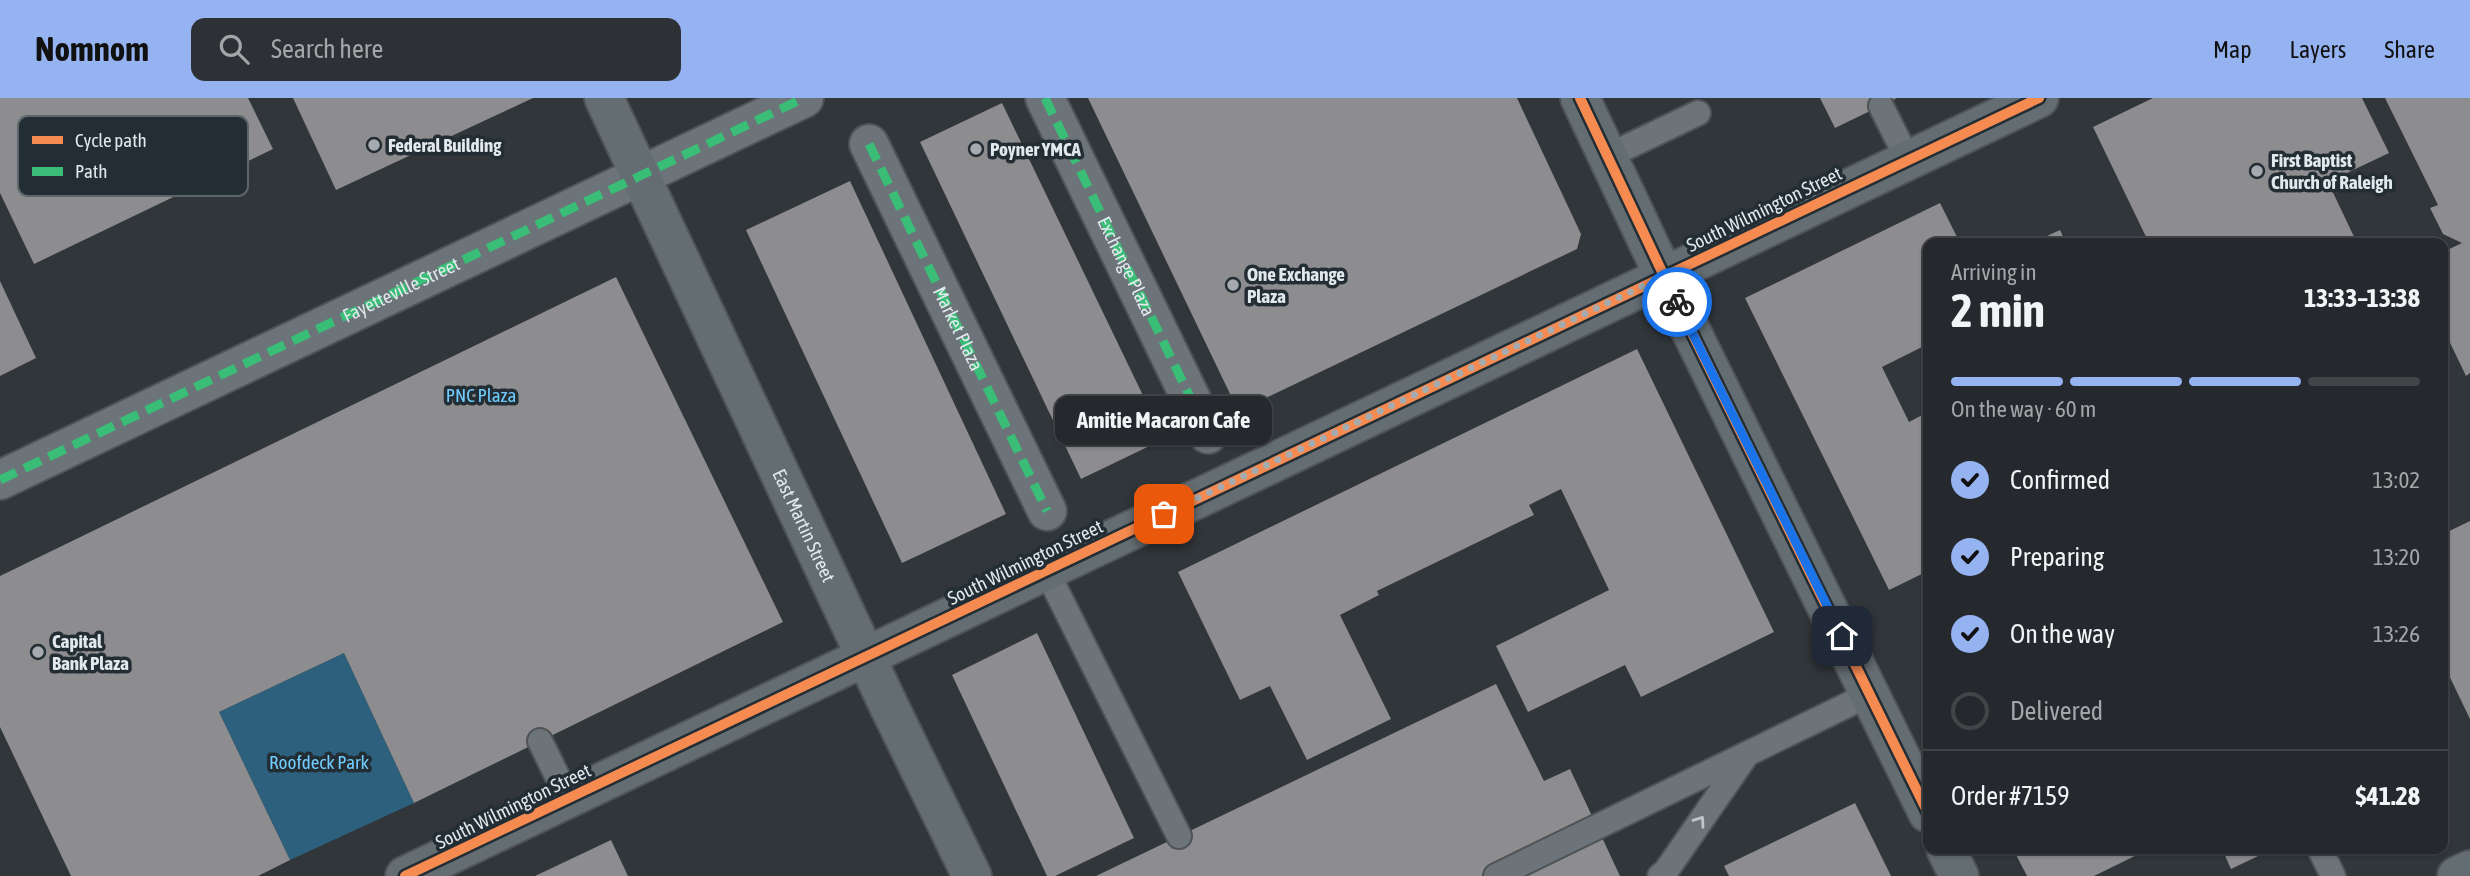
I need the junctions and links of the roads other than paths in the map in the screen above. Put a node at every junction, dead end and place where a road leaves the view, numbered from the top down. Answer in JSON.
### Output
{"nodes":[{"id":1,"x":604,"y":98,"type":"edge"},
{"id":2,"x":804,"y":98,"type":"edge"},
{"id":3,"x":1045,"y":98,"type":"edge"},
{"id":4,"x":1580,"y":98,"type":"edge"},
{"id":5,"x":2039,"y":98,"type":"edge"},
{"id":6,"x":1881,"y":106,"type":"dead end"},
{"id":7,"x":1698,"y":113,"type":"dead end"},
{"id":8,"x":869,"y":145,"type":"dead end"},
{"id":9,"x":1608,"y":156,"type":"junction"},
{"id":10,"x":1908,"y":160,"type":"junction"},
{"id":11,"x":640,"y":175,"type":"junction"},
{"id":12,"x":1664,"y":276,"type":"junction"},
{"id":13,"x":1208,"y":434,"type":"dead end"},
{"id":14,"x":0,"y":480,"type":"edge"},
{"id":15,"x":1047,"y":511,"type":"dead end"},
{"id":16,"x":1046,"y":570,"type":"junction"},
{"id":17,"x":867,"y":656,"type":"junction"},
{"id":18,"x":1870,"y":694,"type":"junction"},
{"id":19,"x":540,"y":741,"type":"dead end"},
{"id":20,"x":1747,"y":753,"type":"junction"},
{"id":21,"x":568,"y":798,"type":"junction"},
{"id":22,"x":1923,"y":803,"type":"edge"},
{"id":23,"x":1179,"y":836,"type":"dead end"},
{"id":24,"x":1948,"y":854,"type":"edge"},
{"id":25,"x":2322,"y":854,"type":"edge"},
{"id":26,"x":2470,"y":870,"type":"edge"},
{"id":27,"x":420,"y":873,"type":"edge"},
{"id":28,"x":972,"y":876,"type":"edge"},
{"id":29,"x":1496,"y":876,"type":"edge"},
{"id":30,"x":1660,"y":876,"type":"edge"},
{"id":31,"x":1959,"y":876,"type":"edge"},
{"id":32,"x":2333,"y":876,"type":"edge"},
{"id":33,"x":2457,"y":876,"type":"edge"}],
"edges":[{"from":1,"to":11,"type":"main road","name":"East Martin Street"},
{"from":2,"to":11,"type":"street","name":"Fayetteville Street"},
{"from":3,"to":13,"type":"street","name":"Exchange Plaza"},
{"from":4,"to":9,"type":"main road"},
{"from":5,"to":10,"type":"main road","name":"South Wilmington Street"},
{"from":6,"to":10,"type":"lane"},
{"from":7,"to":9,"type":"lane"},
{"from":8,"to":15,"type":"street","name":"Market Plaza"},
{"from":9,"to":12,"type":"main road"},
{"from":10,"to":12,"type":"main road","name":"South Wilmington Street"},
{"from":11,"to":14,"type":"street","name":"Fayetteville Street"},
{"from":11,"to":17,"type":"main road","name":"East Martin Street"},
{"from":12,"to":16,"type":"main road","name":"South Wilmington Street"},
{"from":12,"to":18,"type":"main road"},
{"from":16,"to":17,"type":"main road","name":"South Wilmington Street"},
{"from":16,"to":23,"type":"lane"},
{"from":17,"to":21,"type":"main road","name":"South Wilmington Street"},
{"from":17,"to":28,"type":"main road","name":"East Martin Street"},
{"from":18,"to":20,"type":"lane"},
{"from":18,"to":22,"type":"main road"},
{"from":19,"to":21,"type":"lane"},
{"from":20,"to":29,"type":"lane"},
{"from":30,"to":20,"type":"lane","one_way":true},
{"from":21,"to":27,"type":"main road","name":"South Wilmington Street"},
{"from":24,"to":31,"type":"main road"},
{"from":25,"to":32,"type":"lane"},
{"from":26,"to":33,"type":"main road"}]}
